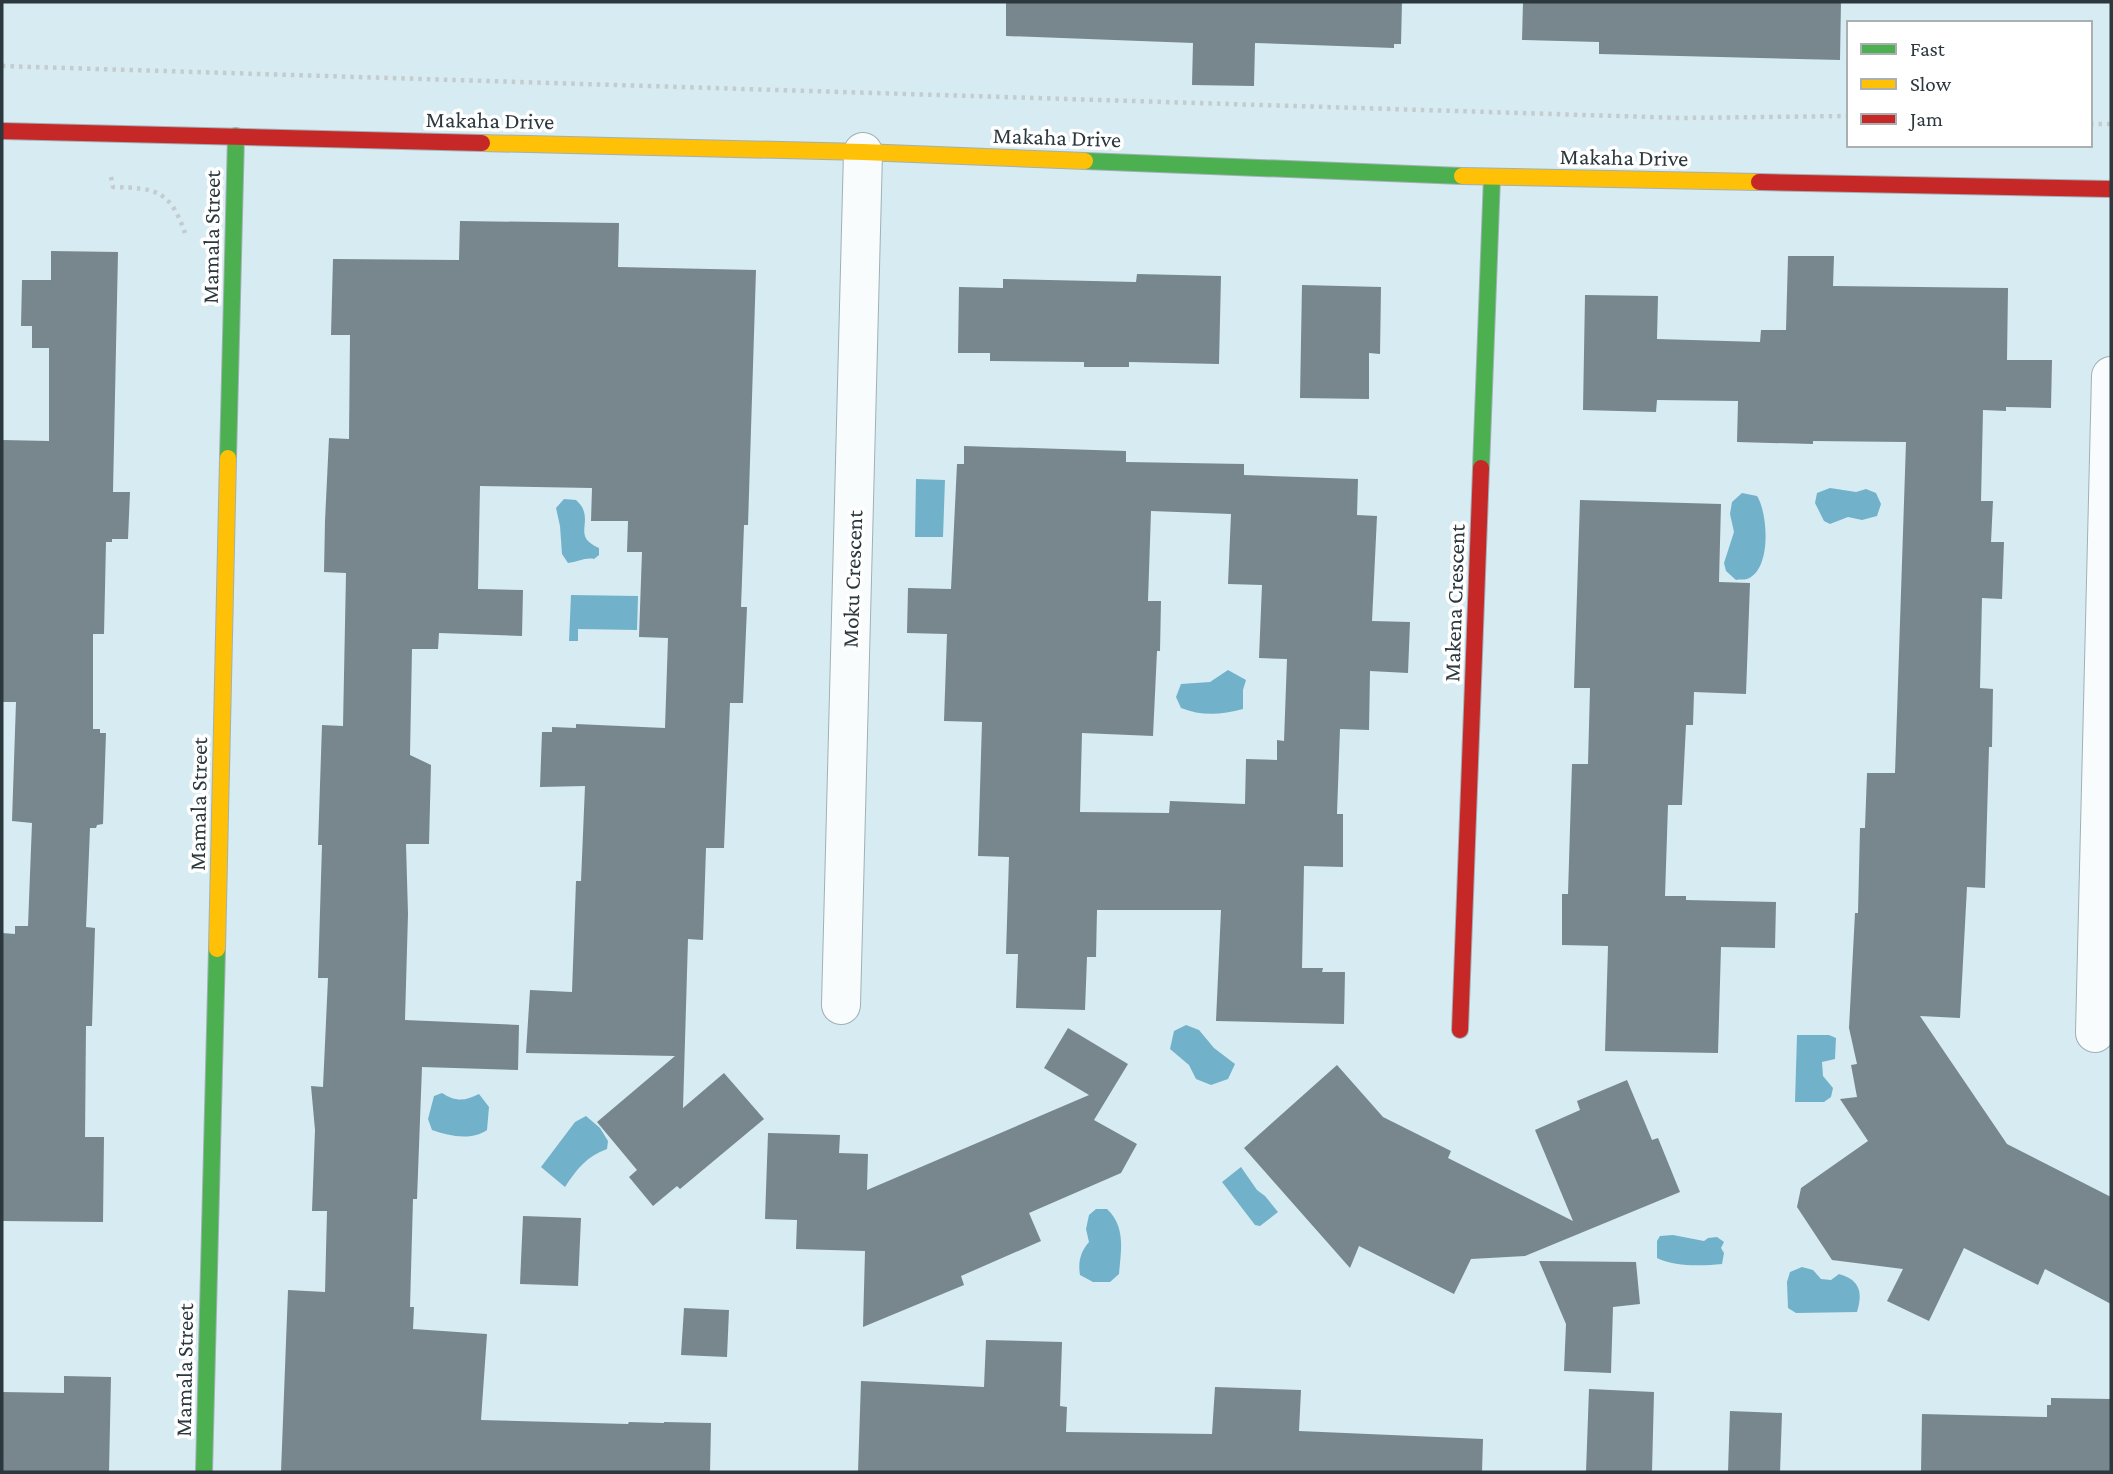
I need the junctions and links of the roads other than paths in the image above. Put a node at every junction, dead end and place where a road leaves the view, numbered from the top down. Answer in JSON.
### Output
{"nodes":[{"id":1,"x":2,"y":131,"type":"edge"},
{"id":2,"x":236,"y":136,"type":"junction"},
{"id":3,"x":863,"y":152,"type":"junction"},
{"id":4,"x":1492,"y":177,"type":"junction"},
{"id":5,"x":2111,"y":189,"type":"edge"},
{"id":6,"x":2111,"y":376,"type":"edge"},
{"id":7,"x":841,"y":1005,"type":"dead end"},
{"id":8,"x":1460,"y":1030,"type":"dead end"},
{"id":9,"x":2095,"y":1033,"type":"dead end"},
{"id":10,"x":204,"y":1472,"type":"edge"}],
"edges":[{"from":1,"to":2,"type":"street","name":"Makaha Drive"},
{"from":2,"to":3,"type":"street","name":"Makaha Drive"},
{"from":2,"to":10,"type":"street","name":"Mamala Street"},
{"from":3,"to":4,"type":"street","name":"Makaha Drive"},
{"from":3,"to":7,"type":"street","name":"Moku Crescent"},
{"from":4,"to":5,"type":"street","name":"Makaha Drive"},
{"from":4,"to":8,"type":"street","name":"Makena Crescent"},
{"from":6,"to":9,"type":"street"}]}
